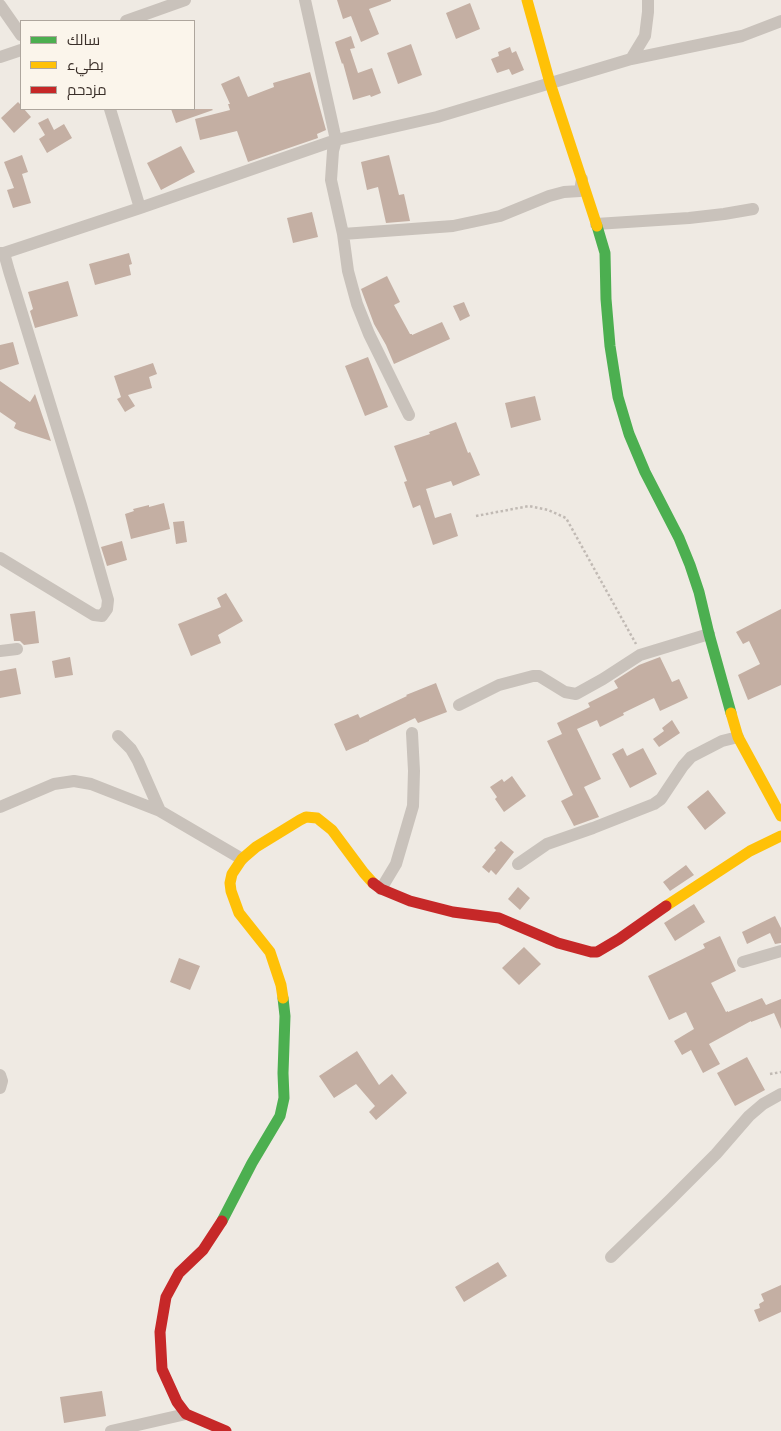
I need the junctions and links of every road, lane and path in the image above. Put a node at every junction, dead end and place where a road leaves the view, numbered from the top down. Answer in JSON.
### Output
{"nodes":[{"id":1,"x":185,"y":0,"type":"edge"},
{"id":2,"x":305,"y":0,"type":"edge"},
{"id":3,"x":527,"y":0,"type":"edge"},
{"id":4,"x":648,"y":0,"type":"edge"},
{"id":5,"x":0,"y":5,"type":"edge"},
{"id":6,"x":129,"y":20,"type":"edge"},
{"id":7,"x":781,"y":21,"type":"edge"},
{"id":8,"x":20,"y":34,"type":"edge"},
{"id":9,"x":20,"y":50,"type":"edge"},
{"id":10,"x":0,"y":57,"type":"edge"},
{"id":11,"x":632,"y":59,"type":"junction"},
{"id":12,"x":550,"y":83,"type":"junction"},
{"id":13,"x":110,"y":110,"type":"edge"},
{"id":14,"x":336,"y":140,"type":"junction"},
{"id":15,"x":582,"y":178,"type":"junction"},
{"id":16,"x":140,"y":208,"type":"junction"},
{"id":17,"x":753,"y":210,"type":"dead end"},
{"id":18,"x":596,"y":224,"type":"junction"},
{"id":19,"x":343,"y":234,"type":"junction"},
{"id":20,"x":2,"y":253,"type":"edge"},
{"id":21,"x":410,"y":414,"type":"dead end"},
{"id":22,"x":476,"y":516,"type":"dead end"},
{"id":23,"x":0,"y":558,"type":"edge"},
{"id":24,"x":709,"y":634,"type":"junction"},
{"id":25,"x":17,"y":649,"type":"dead end"},
{"id":26,"x":0,"y":651,"type":"edge"},
{"id":27,"x":640,"y":655,"type":"junction"},
{"id":28,"x":459,"y":705,"type":"dead end"},
{"id":29,"x":412,"y":733,"type":"dead end"},
{"id":30,"x":118,"y":736,"type":"dead end"},
{"id":31,"x":738,"y":737,"type":"junction"},
{"id":32,"x":0,"y":807,"type":"edge"},
{"id":33,"x":160,"y":811,"type":"junction"},
{"id":34,"x":781,"y":816,"type":"edge"},
{"id":35,"x":781,"y":836,"type":"edge"},
{"id":36,"x":242,"y":859,"type":"junction"},
{"id":37,"x":518,"y":864,"type":"dead end"},
{"id":38,"x":381,"y":890,"type":"junction"},
{"id":39,"x":781,"y":951,"type":"edge"},
{"id":40,"x":743,"y":962,"type":"dead end"},
{"id":41,"x":781,"y":1072,"type":"edge"},
{"id":42,"x":770,"y":1074,"type":"dead end"},
{"id":43,"x":0,"y":1075,"type":"edge"},
{"id":44,"x":0,"y":1088,"type":"edge"},
{"id":45,"x":781,"y":1094,"type":"edge"},
{"id":46,"x":611,"y":1256,"type":"dead end"},
{"id":47,"x":186,"y":1414,"type":"junction"},
{"id":48,"x":111,"y":1431,"type":"edge"},
{"id":49,"x":226,"y":1431,"type":"edge"}],
"edges":[{"from":1,"to":6,"type":"street"},
{"from":2,"to":14,"type":"street"},
{"from":3,"to":12,"type":"street"},
{"from":4,"to":11,"type":"street"},
{"from":5,"to":8,"type":"street"},
{"from":7,"to":11,"type":"street"},
{"from":9,"to":10,"type":"street"},
{"from":11,"to":12,"type":"street"},
{"from":12,"to":14,"type":"street"},
{"from":12,"to":15,"type":"street"},
{"from":13,"to":16,"type":"street"},
{"from":14,"to":16,"type":"street"},
{"from":14,"to":19,"type":"street"},
{"from":15,"to":18,"type":"street"},
{"from":15,"to":19,"type":"street"},
{"from":16,"to":20,"type":"street"},
{"from":17,"to":18,"type":"street"},
{"from":18,"to":24,"type":"street"},
{"from":19,"to":21,"type":"street"},
{"from":20,"to":23,"type":"street"},
{"from":22,"to":27,"type":"path"},
{"from":24,"to":27,"type":"street"},
{"from":24,"to":31,"type":"street"},
{"from":25,"to":26,"type":"street"},
{"from":27,"to":28,"type":"street"},
{"from":29,"to":38,"type":"street"},
{"from":30,"to":33,"type":"street"},
{"from":31,"to":34,"type":"street"},
{"from":31,"to":37,"type":"street"},
{"from":32,"to":33,"type":"street"},
{"from":33,"to":36,"type":"street"},
{"from":35,"to":38,"type":"street"},
{"from":36,"to":38,"type":"street"},
{"from":36,"to":47,"type":"street"},
{"from":39,"to":40,"type":"street"},
{"from":41,"to":42,"type":"path"},
{"from":43,"to":44,"type":"street"},
{"from":45,"to":46,"type":"street"},
{"from":47,"to":48,"type":"street"},
{"from":47,"to":49,"type":"street"}]}
